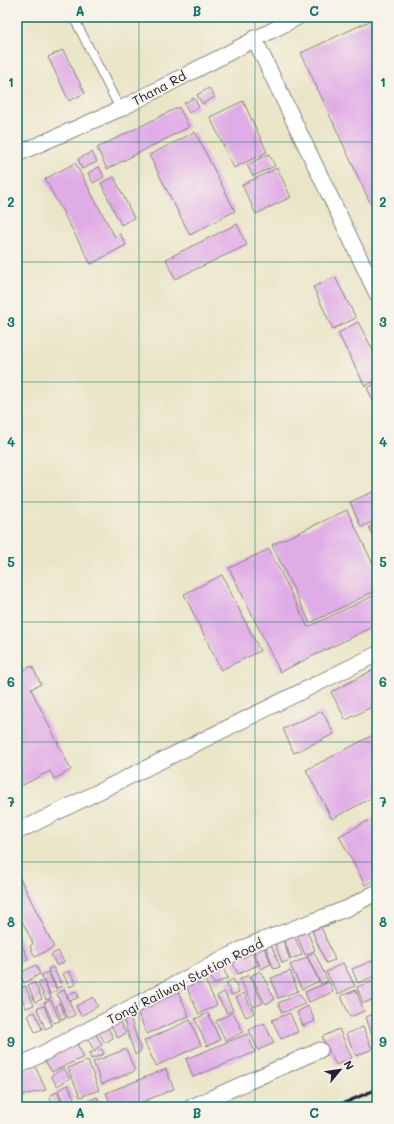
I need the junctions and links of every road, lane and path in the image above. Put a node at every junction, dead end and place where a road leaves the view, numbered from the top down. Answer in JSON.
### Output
{"nodes":[{"id":1,"x":80,"y":17,"type":"edge"},
{"id":2,"x":298,"y":17,"type":"edge"},
{"id":3,"x":254,"y":38,"type":"junction"},
{"id":4,"x":120,"y":109,"type":"junction"},
{"id":5,"x":17,"y":154,"type":"edge"},
{"id":6,"x":377,"y":294,"type":"edge"},
{"id":7,"x":377,"y":654,"type":"edge"},
{"id":8,"x":17,"y":832,"type":"edge"},
{"id":9,"x":377,"y":892,"type":"edge"},
{"id":10,"x":320,"y":1050,"type":"dead end"},
{"id":11,"x":17,"y":1067,"type":"edge"},
{"id":12,"x":191,"y":1107,"type":"edge"}],
"edges":[{"from":1,"to":4,"type":"lane"},
{"from":2,"to":3,"type":"street","name":"Thana Rd"},
{"from":3,"to":4,"type":"street","name":"Thana Rd"},
{"from":3,"to":6,"type":"street"},
{"from":4,"to":5,"type":"street","name":"Thana Rd"},
{"from":7,"to":8,"type":"street"},
{"from":9,"to":11,"type":"street","name":"Tongi Railway Station Road"},
{"from":10,"to":12,"type":"street"}]}
